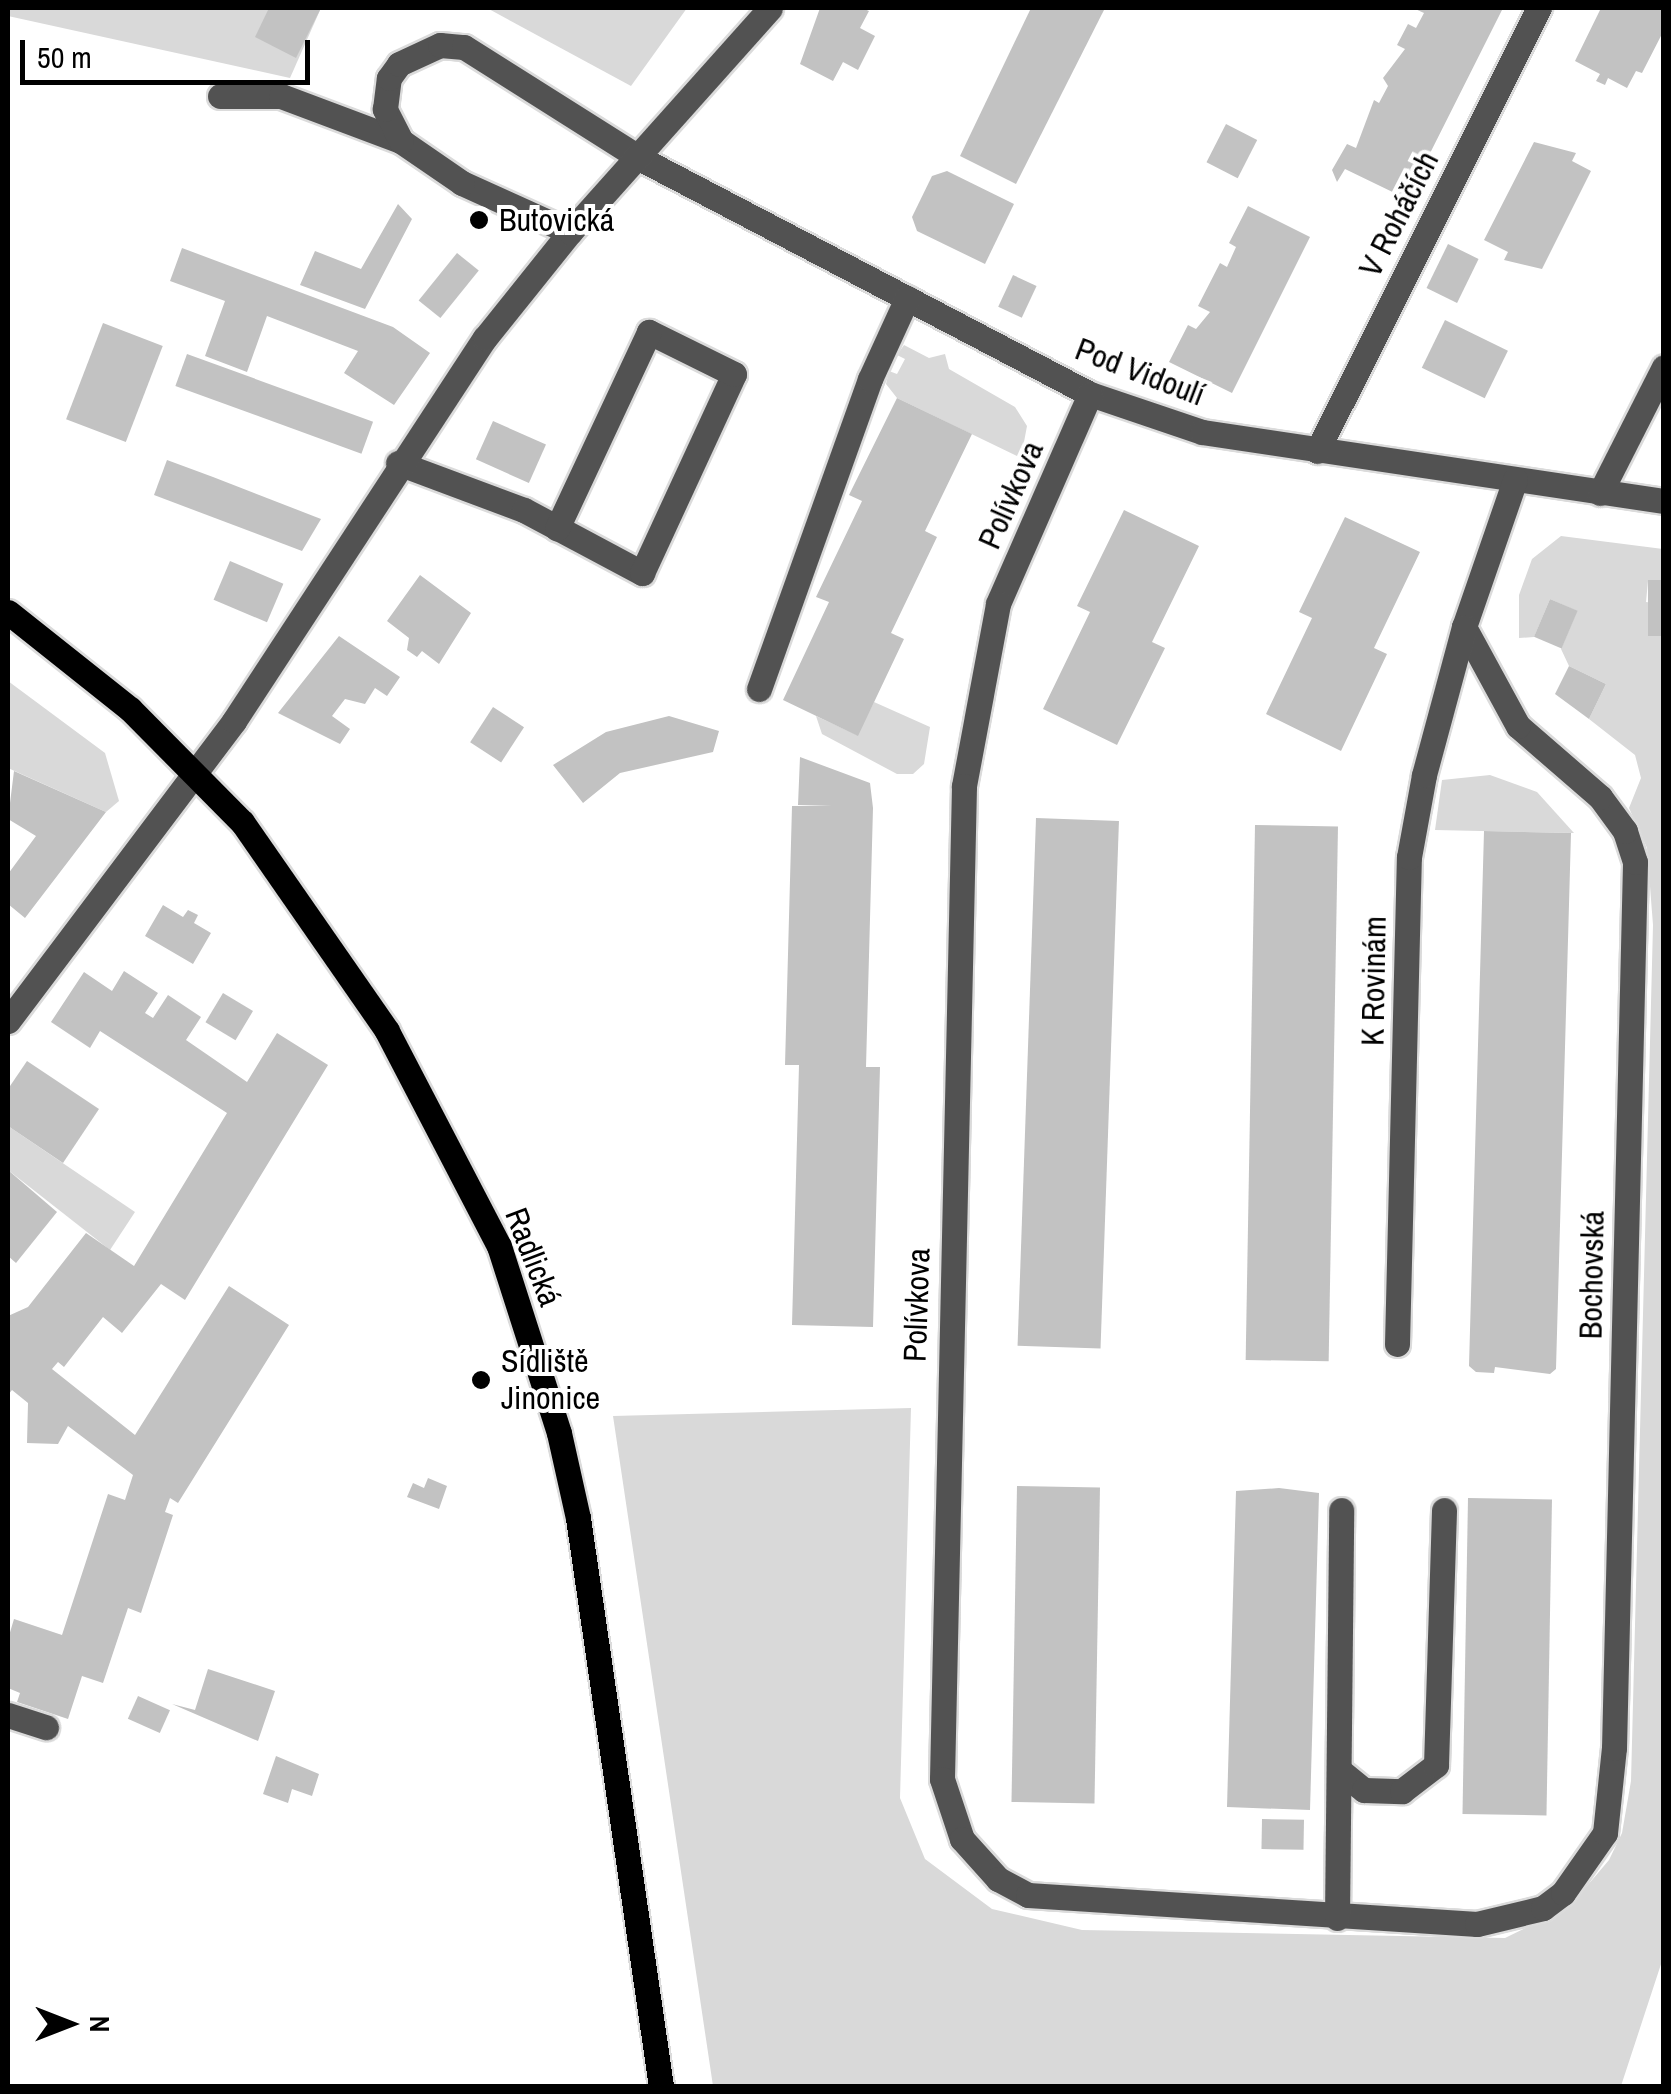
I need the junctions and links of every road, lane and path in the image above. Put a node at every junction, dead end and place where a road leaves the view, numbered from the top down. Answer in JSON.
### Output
{"nodes":[{"id":1,"x":770,"y":8,"type":"edge"},
{"id":2,"x":1540,"y":8,"type":"edge"},
{"id":3,"x":220,"y":96,"type":"dead end"},
{"id":4,"x":401,"y":141,"type":"junction"},
{"id":5,"x":641,"y":159,"type":"junction"},
{"id":6,"x":570,"y":232,"type":"junction"},
{"id":7,"x":907,"y":298,"type":"junction"},
{"id":8,"x":1664,"y":367,"type":"edge"},
{"id":9,"x":1090,"y":394,"type":"junction"},
{"id":10,"x":1317,"y":451,"type":"junction"},
{"id":11,"x":398,"y":463,"type":"junction"},
{"id":12,"x":1515,"y":480,"type":"junction"},
{"id":13,"x":1600,"y":493,"type":"junction"},
{"id":14,"x":1664,"y":501,"type":"edge"},
{"id":15,"x":558,"y":528,"type":"junction"},
{"id":16,"x":8,"y":612,"type":"edge"},
{"id":17,"x":1464,"y":626,"type":"junction"},
{"id":18,"x":759,"y":689,"type":"dead end"},
{"id":19,"x":195,"y":772,"type":"junction"},
{"id":20,"x":8,"y":1021,"type":"edge"},
{"id":21,"x":1397,"y":1344,"type":"dead end"},
{"id":22,"x":1341,"y":1510,"type":"dead end"},
{"id":23,"x":1444,"y":1510,"type":"dead end"},
{"id":24,"x":8,"y":1715,"type":"edge"},
{"id":25,"x":46,"y":1727,"type":"dead end"},
{"id":26,"x":1340,"y":1770,"type":"junction"},
{"id":27,"x":1337,"y":1918,"type":"junction"},
{"id":28,"x":661,"y":2086,"type":"edge"}],
"edges":[{"from":1,"to":5,"type":"street"},
{"from":2,"to":10,"type":"street","name":"V Roháčích"},
{"from":3,"to":4,"type":"street"},
{"from":4,"to":5,"type":"street"},
{"from":4,"to":6,"type":"street"},
{"from":5,"to":6,"type":"street"},
{"from":5,"to":7,"type":"street","name":"Pod Vidoulí"},
{"from":6,"to":11,"type":"street"},
{"from":7,"to":9,"type":"street","name":"Pod Vidoulí"},
{"from":7,"to":18,"type":"street"},
{"from":8,"to":13,"type":"street"},
{"from":9,"to":10,"type":"street","name":"Pod Vidoulí"},
{"from":9,"to":27,"type":"street","name":"Polívkova"},
{"from":10,"to":12,"type":"street","name":"Pod Vidoulí"},
{"from":11,"to":15,"type":"street"},
{"from":11,"to":19,"type":"street"},
{"from":12,"to":13,"type":"street","name":"Pod Vidoulí"},
{"from":12,"to":17,"type":"street"},
{"from":13,"to":14,"type":"street","name":"Pod Vidoulí"},
{"from":15,"to":15,"type":"street"},
{"from":16,"to":19,"type":"main road","name":"Radlická"},
{"from":17,"to":21,"type":"street","name":"K Rovinám"},
{"from":17,"to":27,"type":"street","name":"Bochovská"},
{"from":19,"to":20,"type":"street"},
{"from":19,"to":28,"type":"main road","name":"Radlická"},
{"from":22,"to":26,"type":"street"},
{"from":23,"to":26,"type":"street"},
{"from":24,"to":25,"type":"street"},
{"from":26,"to":27,"type":"street"}]}
